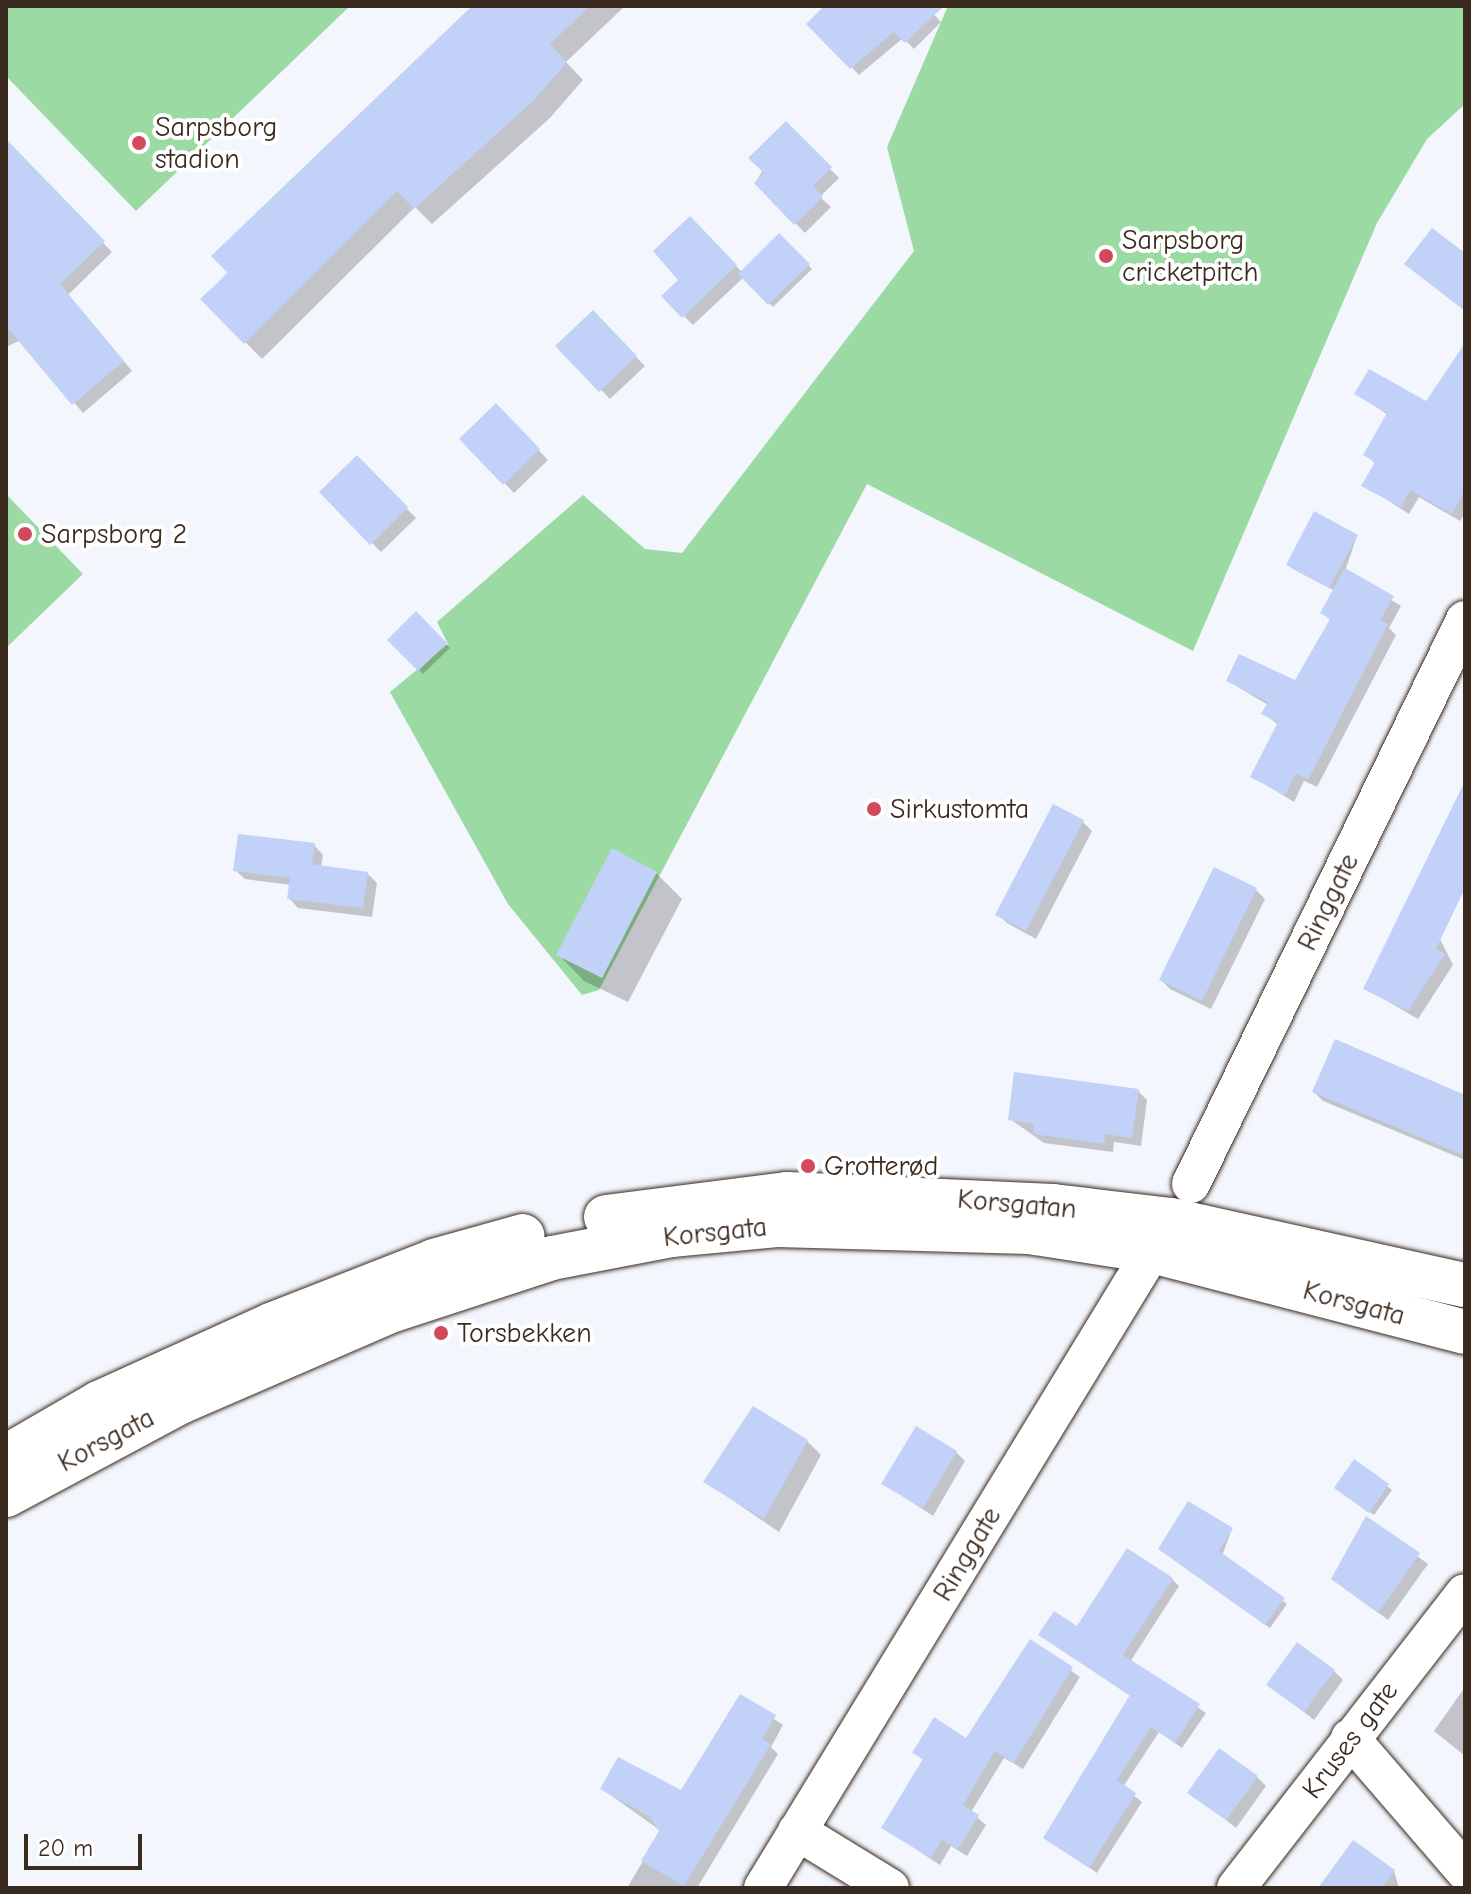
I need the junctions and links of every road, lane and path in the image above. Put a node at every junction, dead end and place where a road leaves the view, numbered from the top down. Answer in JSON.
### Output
{"nodes":[{"id":1,"x":1465,"y":620,"type":"edge"},
{"id":2,"x":670,"y":1204,"type":"joint"},
{"id":3,"x":1171,"y":1218,"type":"junction"},
{"id":4,"x":1465,"y":1285,"type":"edge"},
{"id":5,"x":1465,"y":1332,"type":"edge"},
{"id":6,"x":6,"y":1457,"type":"edge"},
{"id":7,"x":6,"y":1495,"type":"edge"},
{"id":8,"x":1465,"y":1593,"type":"edge"},
{"id":9,"x":1350,"y":1738,"type":"junction"},
{"id":10,"x":797,"y":1831,"type":"junction"},
{"id":11,"x":1465,"y":1871,"type":"edge"},
{"id":12,"x":763,"y":1888,"type":"edge"},
{"id":13,"x":890,"y":1888,"type":"edge"},
{"id":14,"x":1236,"y":1888,"type":"edge"}],
"edges":[{"from":1,"to":3,"type":"street","name":"Ringgate"},
{"from":2,"to":3,"type":"street","name":"Korsgatan"},
{"from":2,"to":6,"type":"street","name":"Korsgata"},
{"from":3,"to":4,"type":"street","name":"Korsgata"},
{"from":3,"to":5,"type":"street","name":"Korsgata"},
{"from":3,"to":7,"type":"street","name":"Korsgata"},
{"from":3,"to":10,"type":"street","name":"Ringgate"},
{"from":8,"to":9,"type":"street","name":"Kruses gate"},
{"from":9,"to":11,"type":"street"},
{"from":9,"to":14,"type":"street","name":"Kruses gate"},
{"from":10,"to":12,"type":"street","name":"Ringgate"},
{"from":10,"to":13,"type":"street"}]}
